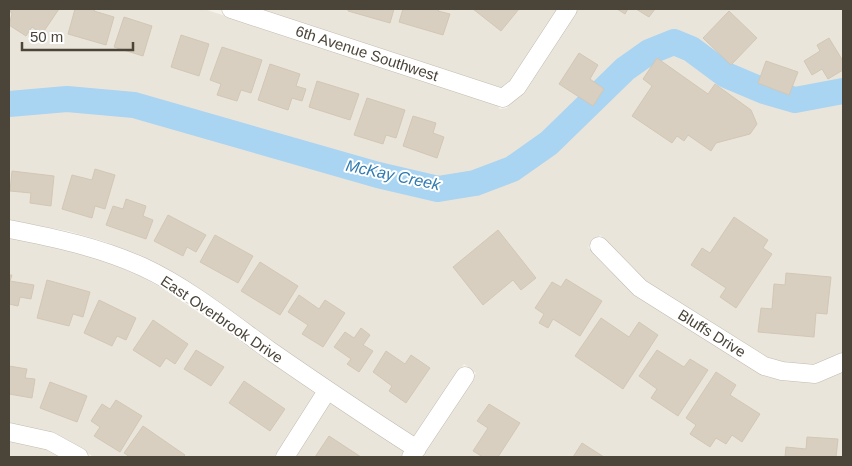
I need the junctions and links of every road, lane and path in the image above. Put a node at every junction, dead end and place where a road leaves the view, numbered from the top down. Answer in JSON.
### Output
{"nodes":[{"id":1,"x":231,"y":9,"type":"edge"},
{"id":2,"x":568,"y":9,"type":"edge"},
{"id":3,"x":9,"y":229,"type":"edge"},
{"id":4,"x":599,"y":246,"type":"dead end"},
{"id":5,"x":843,"y":362,"type":"edge"},
{"id":6,"x":465,"y":376,"type":"dead end"},
{"id":7,"x":327,"y":391,"type":"junction"},
{"id":8,"x":9,"y":432,"type":"edge"},
{"id":9,"x":414,"y":453,"type":"edge"},
{"id":10,"x":79,"y":457,"type":"edge"},
{"id":11,"x":285,"y":457,"type":"edge"}],
"edges":[{"from":1,"to":2,"type":"street","name":"6th Avenue Southwest"},
{"from":3,"to":7,"type":"street","name":"East Overbrook Drive"},
{"from":4,"to":5,"type":"street","name":"Bluffs Drive"},
{"from":6,"to":9,"type":"street"},
{"from":7,"to":9,"type":"street","name":"East Overbrook Drive"},
{"from":7,"to":11,"type":"street"},
{"from":8,"to":10,"type":"street"}]}
